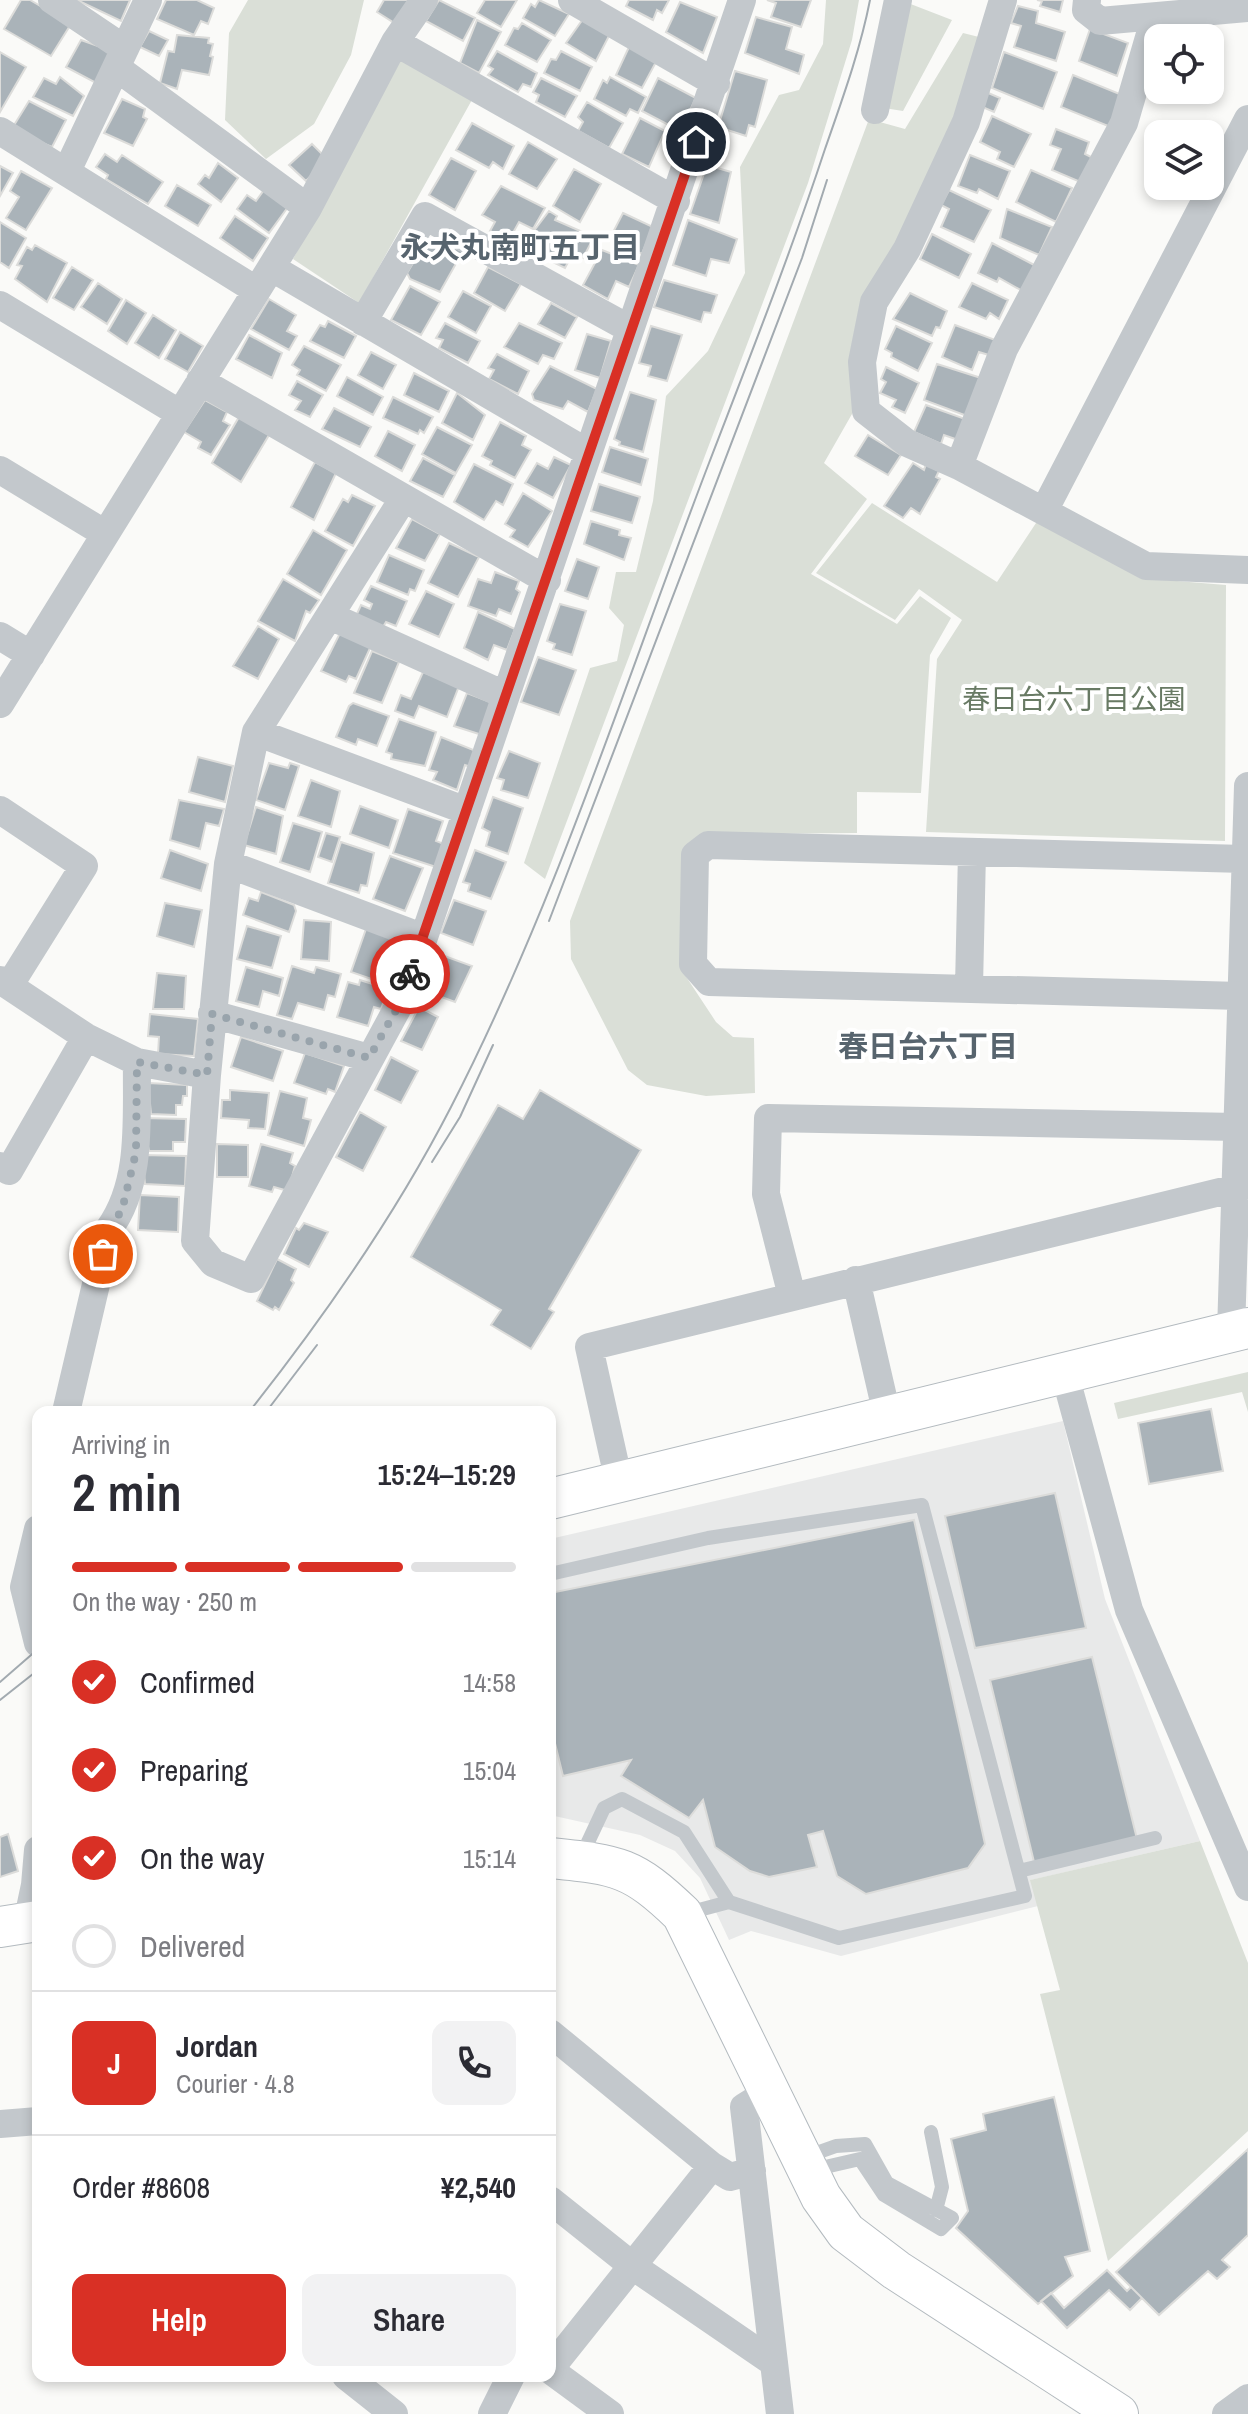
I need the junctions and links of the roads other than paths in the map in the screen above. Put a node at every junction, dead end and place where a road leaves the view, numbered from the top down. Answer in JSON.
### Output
{"nodes":[{"id":1,"x":52,"y":0,"type":"edge"},
{"id":2,"x":148,"y":0,"type":"edge"},
{"id":3,"x":424,"y":0,"type":"edge"},
{"id":4,"x":572,"y":0,"type":"edge"},
{"id":5,"x":742,"y":0,"type":"edge"},
{"id":6,"x":898,"y":0,"type":"edge"},
{"id":7,"x":1003,"y":0,"type":"edge"},
{"id":8,"x":1087,"y":0,"type":"edge"},
{"id":9,"x":1157,"y":8,"type":"edge"},
{"id":10,"x":1248,"y":8,"type":"edge"},
{"id":11,"x":395,"y":42,"type":"junction"},
{"id":12,"x":121,"y":58,"type":"junction"},
{"id":13,"x":716,"y":83,"type":"junction"},
{"id":14,"x":875,"y":110,"type":"dead end"},
{"id":15,"x":1248,"y":119,"type":"edge"},
{"id":16,"x":0,"y":131,"type":"edge"},
{"id":17,"x":67,"y":171,"type":"junction"},
{"id":18,"x":676,"y":201,"type":"junction"},
{"id":19,"x":308,"y":208,"type":"junction"},
{"id":20,"x":264,"y":279,"type":"junction"},
{"id":21,"x":0,"y":305,"type":"edge"},
{"id":22,"x":363,"y":322,"type":"junction"},
{"id":23,"x":630,"y":329,"type":"junction"},
{"id":24,"x":200,"y":381,"type":"junction"},
{"id":25,"x":179,"y":413,"type":"junction"},
{"id":26,"x":587,"y":452,"type":"junction"},
{"id":27,"x":959,"y":466,"type":"junction"},
{"id":28,"x":0,"y":470,"type":"edge"},
{"id":29,"x":403,"y":499,"type":"junction"},
{"id":30,"x":1044,"y":511,"type":"junction"},
{"id":31,"x":104,"y":533,"type":"junction"},
{"id":32,"x":1248,"y":570,"type":"edge"},
{"id":33,"x":547,"y":580,"type":"junction"},
{"id":34,"x":330,"y":616,"type":"junction"},
{"id":35,"x":0,"y":636,"type":"edge"},
{"id":36,"x":31,"y":655,"type":"junction"},
{"id":37,"x":505,"y":695,"type":"junction"},
{"id":38,"x":0,"y":704,"type":"edge"},
{"id":39,"x":256,"y":732,"type":"junction"},
{"id":40,"x":1248,"y":786,"type":"edge"},
{"id":41,"x":1248,"y":805,"type":"edge"},
{"id":42,"x":0,"y":810,"type":"edge"},
{"id":43,"x":467,"y":811,"type":"junction"},
{"id":44,"x":972,"y":852,"type":"junction"},
{"id":45,"x":1245,"y":859,"type":"junction"},
{"id":46,"x":228,"y":864,"type":"junction"},
{"id":47,"x":422,"y":937,"type":"junction"},
{"id":48,"x":5,"y":983,"type":"edge"},
{"id":49,"x":969,"y":987,"type":"junction"},
{"id":50,"x":1241,"y":996,"type":"junction"},
{"id":51,"x":212,"y":1014,"type":"junction"},
{"id":52,"x":86,"y":1037,"type":"junction"},
{"id":53,"x":369,"y":1058,"type":"junction"},
{"id":54,"x":137,"y":1062,"type":"junction"},
{"id":55,"x":207,"y":1075,"type":"junction"},
{"id":56,"x":1237,"y":1127,"type":"junction"},
{"id":57,"x":0,"y":1166,"type":"edge"},
{"id":58,"x":1242,"y":1187,"type":"edge"},
{"id":59,"x":856,"y":1280,"type":"junction"},
{"id":60,"x":792,"y":1296,"type":"junction"},
{"id":61,"x":1240,"y":1330,"type":"edge"},
{"id":62,"x":1065,"y":1375,"type":"junction"},
{"id":63,"x":67,"y":1406,"type":"edge"},
{"id":64,"x":888,"y":1419,"type":"junction"},
{"id":65,"x":619,"y":1482,"type":"junction"},
{"id":66,"x":556,"y":1498,"type":"edge"},
{"id":67,"x":32,"y":1554,"type":"edge"},
{"id":68,"x":556,"y":1573,"type":"edge"},
{"id":69,"x":32,"y":1619,"type":"edge"},
{"id":70,"x":1155,"y":1838,"type":"dead end"},
{"id":71,"x":564,"y":1859,"type":"edge"},
{"id":72,"x":1019,"y":1871,"type":"junction"},
{"id":73,"x":32,"y":1878,"type":"edge"},
{"id":74,"x":1248,"y":1887,"type":"edge"},
{"id":75,"x":729,"y":1902,"type":"junction"},
{"id":76,"x":682,"y":1914,"type":"junction"},
{"id":77,"x":22,"y":1924,"type":"edge"},
{"id":78,"x":556,"y":2038,"type":"edge"},
{"id":79,"x":768,"y":2092,"type":"junction"},
{"id":80,"x":32,"y":2121,"type":"edge"},
{"id":81,"x":0,"y":2124,"type":"edge"},
{"id":82,"x":931,"y":2132,"type":"dead end"},
{"id":83,"x":805,"y":2165,"type":"junction"},
{"id":84,"x":712,"y":2166,"type":"junction"},
{"id":85,"x":752,"y":2171,"type":"junction"},
{"id":86,"x":556,"y":2205,"type":"edge"},
{"id":87,"x":634,"y":2267,"type":"junction"},
{"id":88,"x":556,"y":2363,"type":"edge"},
{"id":89,"x":774,"y":2363,"type":"junction"},
{"id":90,"x":556,"y":2374,"type":"edge"},
{"id":91,"x":354,"y":2382,"type":"edge"},
{"id":92,"x":508,"y":2382,"type":"edge"},
{"id":93,"x":1248,"y":2398,"type":"edge"},
{"id":94,"x":1098,"y":2409,"type":"edge"},
{"id":95,"x":394,"y":2414,"type":"edge"},
{"id":96,"x":492,"y":2414,"type":"edge"},
{"id":97,"x":610,"y":2414,"type":"edge"},
{"id":98,"x":780,"y":2414,"type":"edge"},
{"id":99,"x":1226,"y":2414,"type":"edge"}],
"edges":[{"from":1,"to":12,"type":"street"},
{"from":2,"to":12,"type":"street"},
{"from":3,"to":11,"type":"street"},
{"from":4,"to":13,"type":"street"},
{"from":5,"to":13,"type":"street"},
{"from":6,"to":14,"type":"street"},
{"from":7,"to":27,"type":"street"},
{"from":8,"to":9,"type":"street"},
{"from":9,"to":10,"type":"street"},
{"from":9,"to":27,"type":"street"},
{"from":11,"to":18,"type":"street"},
{"from":11,"to":19,"type":"street"},
{"from":12,"to":17,"type":"street"},
{"from":12,"to":19,"type":"street"},
{"from":13,"to":18,"type":"street"},
{"from":15,"to":30,"type":"street"},
{"from":16,"to":17,"type":"street"},
{"from":17,"to":20,"type":"street"},
{"from":18,"to":23,"type":"street"},
{"from":19,"to":20,"type":"street"},
{"from":20,"to":22,"type":"street"},
{"from":20,"to":24,"type":"street"},
{"from":21,"to":25,"type":"street"},
{"from":22,"to":23,"type":"street"},
{"from":22,"to":26,"type":"street"},
{"from":23,"to":26,"type":"street"},
{"from":24,"to":25,"type":"street"},
{"from":24,"to":29,"type":"street"},
{"from":25,"to":31,"type":"street"},
{"from":26,"to":33,"type":"street"},
{"from":27,"to":30,"type":"street"},
{"from":28,"to":31,"type":"street"},
{"from":29,"to":33,"type":"street"},
{"from":29,"to":34,"type":"street"},
{"from":30,"to":32,"type":"street"},
{"from":31,"to":36,"type":"street"},
{"from":33,"to":37,"type":"street"},
{"from":34,"to":37,"type":"street"},
{"from":34,"to":39,"type":"street"},
{"from":35,"to":36,"type":"street"},
{"from":36,"to":38,"type":"street"},
{"from":37,"to":43,"type":"street"},
{"from":39,"to":43,"type":"street"},
{"from":39,"to":46,"type":"street"},
{"from":40,"to":41,"type":"street"},
{"from":41,"to":45,"type":"street"},
{"from":42,"to":48,"type":"street"},
{"from":43,"to":47,"type":"street"},
{"from":44,"to":45,"type":"street"},
{"from":44,"to":49,"type":"street"},
{"from":44,"to":49,"type":"street"},
{"from":45,"to":50,"type":"street"},
{"from":46,"to":47,"type":"street"},
{"from":46,"to":51,"type":"street"},
{"from":47,"to":53,"type":"street"},
{"from":48,"to":52,"type":"street"},
{"from":49,"to":50,"type":"street"},
{"from":50,"to":56,"type":"street"},
{"from":51,"to":53,"type":"street"},
{"from":51,"to":55,"type":"street"},
{"from":52,"to":54,"type":"street"},
{"from":52,"to":57,"type":"street"},
{"from":53,"to":55,"type":"street"},
{"from":54,"to":55,"type":"street"},
{"from":54,"to":63,"type":"street"},
{"from":56,"to":58,"type":"street"},
{"from":56,"to":60,"type":"street"},
{"from":58,"to":59,"type":"street"},
{"from":58,"to":61,"type":"street"},
{"from":59,"to":60,"type":"street"},
{"from":59,"to":64,"type":"street"},
{"from":60,"to":65,"type":"street"},
{"from":61,"to":62,"type":"street"},
{"from":62,"to":64,"type":"street"},
{"from":62,"to":74,"type":"street"},
{"from":64,"to":65,"type":"street"},
{"from":65,"to":66,"type":"street"},
{"from":67,"to":69,"type":"street"},
{"from":68,"to":72,"type":"lane"},
{"from":70,"to":72,"type":"lane"},
{"from":71,"to":75,"type":"lane"},
{"from":71,"to":76,"type":"street"},
{"from":72,"to":75,"type":"lane"},
{"from":73,"to":77,"type":"street"},
{"from":75,"to":76,"type":"lane"},
{"from":76,"to":79,"type":"street"},
{"from":78,"to":84,"type":"street"},
{"from":79,"to":83,"type":"street"},
{"from":79,"to":85,"type":"street"},
{"from":80,"to":81,"type":"street"},
{"from":82,"to":83,"type":"lane"},
{"from":83,"to":94,"type":"street"},
{"from":84,"to":85,"type":"street"},
{"from":84,"to":87,"type":"street"},
{"from":85,"to":89,"type":"street"},
{"from":86,"to":87,"type":"street"},
{"from":87,"to":88,"type":"street"},
{"from":87,"to":89,"type":"street"},
{"from":89,"to":98,"type":"street"},
{"from":90,"to":97,"type":"street"},
{"from":91,"to":95,"type":"street"},
{"from":92,"to":96,"type":"street"},
{"from":93,"to":99,"type":"street"}]}
